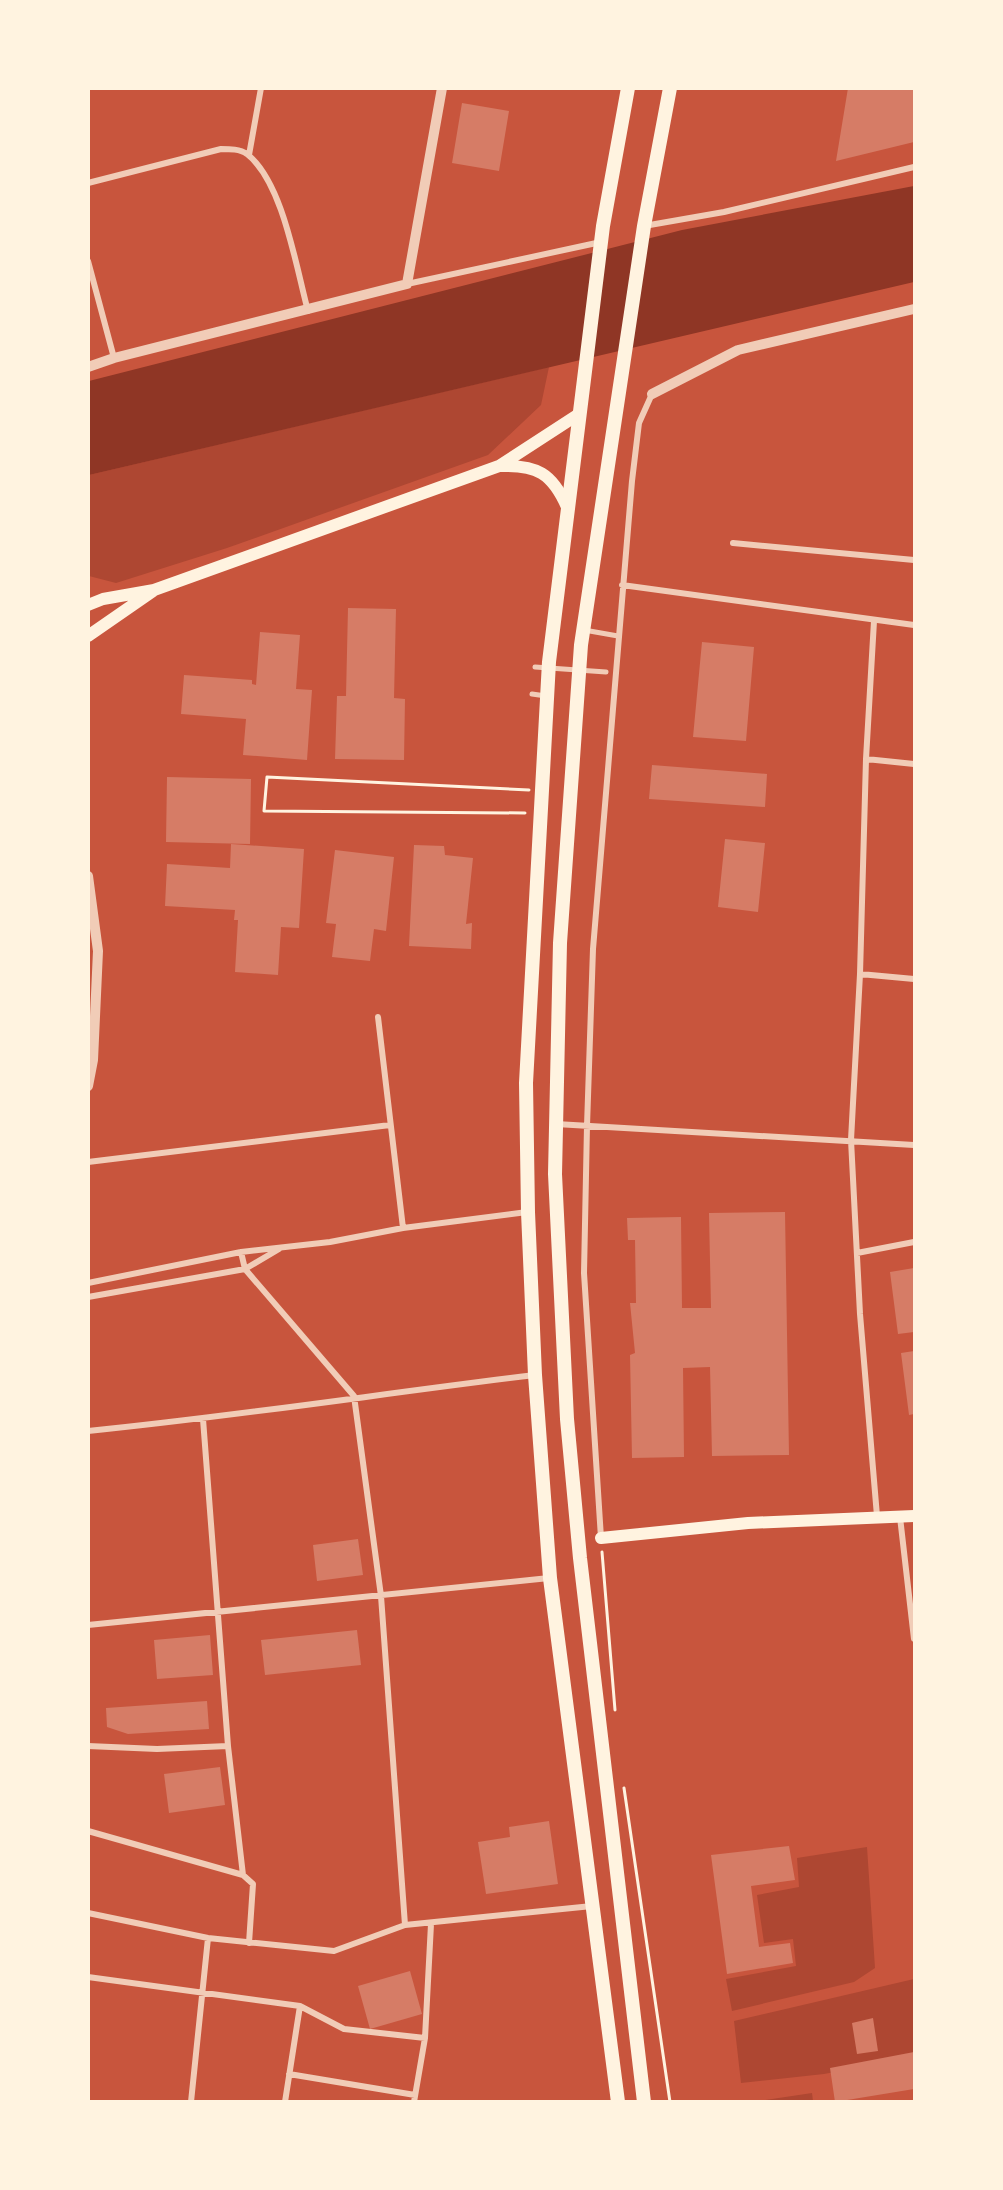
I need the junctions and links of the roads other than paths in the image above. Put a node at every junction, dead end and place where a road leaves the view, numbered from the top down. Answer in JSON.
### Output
{"nodes":[{"id":1,"x":261,"y":88,"type":"edge"},
{"id":2,"x":442,"y":88,"type":"edge"},
{"id":3,"x":628,"y":88,"type":"edge"},
{"id":4,"x":670,"y":88,"type":"edge"},
{"id":5,"x":249,"y":155,"type":"junction"},
{"id":6,"x":915,"y":167,"type":"edge"},
{"id":7,"x":88,"y":183,"type":"edge"},
{"id":8,"x":644,"y":226,"type":"junction"},
{"id":9,"x":601,"y":242,"type":"junction"},
{"id":10,"x":88,"y":261,"type":"edge"},
{"id":11,"x":407,"y":284,"type":"junction"},
{"id":12,"x":915,"y":309,"type":"edge"},
{"id":13,"x":308,"y":310,"type":"junction"},
{"id":14,"x":114,"y":358,"type":"junction"},
{"id":15,"x":88,"y":367,"type":"edge"},
{"id":16,"x":652,"y":394,"type":"joint"},
{"id":17,"x":579,"y":414,"type":"junction"},
{"id":18,"x":499,"y":466,"type":"junction"},
{"id":19,"x":567,"y":507,"type":"junction"},
{"id":20,"x":733,"y":543,"type":"dead end"},
{"id":21,"x":915,"y":560,"type":"edge"},
{"id":22,"x":622,"y":585,"type":"junction"},
{"id":23,"x":154,"y":590,"type":"junction"},
{"id":24,"x":88,"y":605,"type":"edge"},
{"id":25,"x":874,"y":621,"type":"junction"},
{"id":26,"x":915,"y":625,"type":"edge"},
{"id":27,"x":584,"y":630,"type":"junction"},
{"id":28,"x":88,"y":636,"type":"edge"},
{"id":29,"x":618,"y":636,"type":"junction"},
{"id":30,"x":535,"y":667,"type":"dead end"},
{"id":31,"x":606,"y":672,"type":"dead end"},
{"id":32,"x":866,"y":759,"type":"junction"},
{"id":33,"x":915,"y":764,"type":"edge"},
{"id":34,"x":88,"y":876,"type":"edge"},
{"id":35,"x":860,"y":974,"type":"junction"},
{"id":36,"x":915,"y":979,"type":"edge"},
{"id":37,"x":378,"y":1017,"type":"dead end"},
{"id":38,"x":88,"y":1086,"type":"edge"},
{"id":39,"x":556,"y":1124,"type":"junction"},
{"id":40,"x":390,"y":1125,"type":"junction"},
{"id":41,"x":587,"y":1126,"type":"junction"},
{"id":42,"x":850,"y":1140,"type":"junction"},
{"id":43,"x":915,"y":1145,"type":"edge"},
{"id":44,"x":88,"y":1162,"type":"edge"},
{"id":45,"x":528,"y":1212,"type":"junction"},
{"id":46,"x":403,"y":1228,"type":"junction"},
{"id":47,"x":915,"y":1242,"type":"edge"},
{"id":48,"x":282,"y":1247,"type":"junction"},
{"id":49,"x":241,"y":1252,"type":"junction"},
{"id":50,"x":857,"y":1253,"type":"junction"},
{"id":51,"x":245,"y":1269,"type":"junction"},
{"id":52,"x":88,"y":1283,"type":"edge"},
{"id":53,"x":88,"y":1297,"type":"edge"},
{"id":54,"x":535,"y":1375,"type":"junction"},
{"id":55,"x":354,"y":1396,"type":"junction"},
{"id":56,"x":203,"y":1419,"type":"junction"},
{"id":57,"x":88,"y":1431,"type":"edge"},
{"id":58,"x":877,"y":1516,"type":"junction"},
{"id":59,"x":900,"y":1516,"type":"junction"},
{"id":60,"x":915,"y":1516,"type":"edge"},
{"id":61,"x":601,"y":1538,"type":"joint"},
{"id":62,"x":550,"y":1578,"type":"junction"},
{"id":63,"x":381,"y":1596,"type":"junction"},
{"id":64,"x":218,"y":1611,"type":"junction"},
{"id":65,"x":88,"y":1625,"type":"edge"},
{"id":66,"x":915,"y":1639,"type":"edge"},
{"id":67,"x":88,"y":1746,"type":"edge"},
{"id":68,"x":228,"y":1746,"type":"junction"},
{"id":69,"x":88,"y":1831,"type":"edge"},
{"id":70,"x":243,"y":1875,"type":"junction"},
{"id":71,"x":594,"y":1906,"type":"junction"},
{"id":72,"x":88,"y":1914,"type":"edge"},
{"id":73,"x":431,"y":1924,"type":"junction"},
{"id":74,"x":405,"y":1925,"type":"junction"},
{"id":75,"x":208,"y":1938,"type":"junction"},
{"id":76,"x":249,"y":1942,"type":"junction"},
{"id":77,"x":88,"y":1977,"type":"edge"},
{"id":78,"x":202,"y":1993,"type":"junction"},
{"id":79,"x":300,"y":2006,"type":"junction"},
{"id":80,"x":426,"y":2038,"type":"junction"},
{"id":81,"x":290,"y":2074,"type":"junction"},
{"id":82,"x":414,"y":2098,"type":"edge"},
{"id":83,"x":191,"y":2102,"type":"edge"},
{"id":84,"x":285,"y":2102,"type":"edge"},
{"id":85,"x":618,"y":2102,"type":"edge"},
{"id":86,"x":644,"y":2102,"type":"edge"}],
"edges":[{"from":1,"to":5,"type":"street"},
{"from":2,"to":11,"type":"street"},
{"from":3,"to":9,"type":"highway"},
{"from":4,"to":8,"type":"highway"},
{"from":5,"to":7,"type":"street"},
{"from":5,"to":13,"type":"street"},
{"from":6,"to":8,"type":"street"},
{"from":8,"to":27,"type":"highway"},
{"from":9,"to":11,"type":"street"},
{"from":9,"to":17,"type":"highway"},
{"from":10,"to":14,"type":"street"},
{"from":11,"to":13,"type":"street"},
{"from":12,"to":16,"type":"street"},
{"from":13,"to":14,"type":"street"},
{"from":14,"to":15,"type":"street"},
{"from":16,"to":22,"type":"street"},
{"from":17,"to":18,"type":"main road"},
{"from":17,"to":19,"type":"highway"},
{"from":18,"to":19,"type":"main road"},
{"from":18,"to":23,"type":"main road"},
{"from":19,"to":45,"type":"highway"},
{"from":20,"to":21,"type":"street"},
{"from":22,"to":25,"type":"street"},
{"from":22,"to":29,"type":"street"},
{"from":23,"to":24,"type":"main road"},
{"from":23,"to":28,"type":"main road"},
{"from":25,"to":26,"type":"street"},
{"from":25,"to":32,"type":"street"},
{"from":27,"to":29,"type":"street"},
{"from":27,"to":39,"type":"highway"},
{"from":29,"to":41,"type":"street"},
{"from":30,"to":31,"type":"street"},
{"from":32,"to":33,"type":"street"},
{"from":32,"to":35,"type":"street"},
{"from":34,"to":38,"type":"street"},
{"from":35,"to":36,"type":"street"},
{"from":35,"to":42,"type":"street"},
{"from":37,"to":40,"type":"street"},
{"from":39,"to":41,"type":"street"},
{"from":39,"to":86,"type":"highway"},
{"from":40,"to":44,"type":"street"},
{"from":40,"to":46,"type":"street"},
{"from":41,"to":42,"type":"street"},
{"from":41,"to":61,"type":"street"},
{"from":42,"to":43,"type":"street"},
{"from":42,"to":50,"type":"street"},
{"from":45,"to":46,"type":"street"},
{"from":45,"to":54,"type":"highway"},
{"from":46,"to":48,"type":"street"},
{"from":47,"to":50,"type":"street"},
{"from":48,"to":49,"type":"street"},
{"from":48,"to":51,"type":"street"},
{"from":49,"to":51,"type":"street"},
{"from":49,"to":52,"type":"street"},
{"from":50,"to":58,"type":"street"},
{"from":51,"to":53,"type":"street"},
{"from":51,"to":55,"type":"street"},
{"from":54,"to":55,"type":"street"},
{"from":54,"to":62,"type":"highway"},
{"from":55,"to":56,"type":"street"},
{"from":55,"to":63,"type":"street"},
{"from":56,"to":57,"type":"street"},
{"from":56,"to":64,"type":"street"},
{"from":58,"to":59,"type":"main road"},
{"from":58,"to":61,"type":"main road"},
{"from":59,"to":60,"type":"main road"},
{"from":59,"to":66,"type":"street"},
{"from":62,"to":63,"type":"street"},
{"from":62,"to":71,"type":"highway"},
{"from":63,"to":64,"type":"street"},
{"from":63,"to":74,"type":"street"},
{"from":64,"to":65,"type":"street"},
{"from":64,"to":68,"type":"street"},
{"from":67,"to":68,"type":"street"},
{"from":68,"to":70,"type":"street"},
{"from":69,"to":70,"type":"street"},
{"from":70,"to":76,"type":"street"},
{"from":71,"to":73,"type":"street"},
{"from":71,"to":85,"type":"highway"},
{"from":72,"to":75,"type":"street"},
{"from":73,"to":74,"type":"street"},
{"from":73,"to":80,"type":"street"},
{"from":74,"to":76,"type":"street"},
{"from":75,"to":76,"type":"street"},
{"from":75,"to":78,"type":"street"},
{"from":77,"to":78,"type":"street"},
{"from":78,"to":79,"type":"street"},
{"from":78,"to":83,"type":"street"},
{"from":79,"to":80,"type":"street"},
{"from":79,"to":81,"type":"street"},
{"from":80,"to":82,"type":"street"},
{"from":81,"to":82,"type":"street"},
{"from":81,"to":84,"type":"street"}]}
